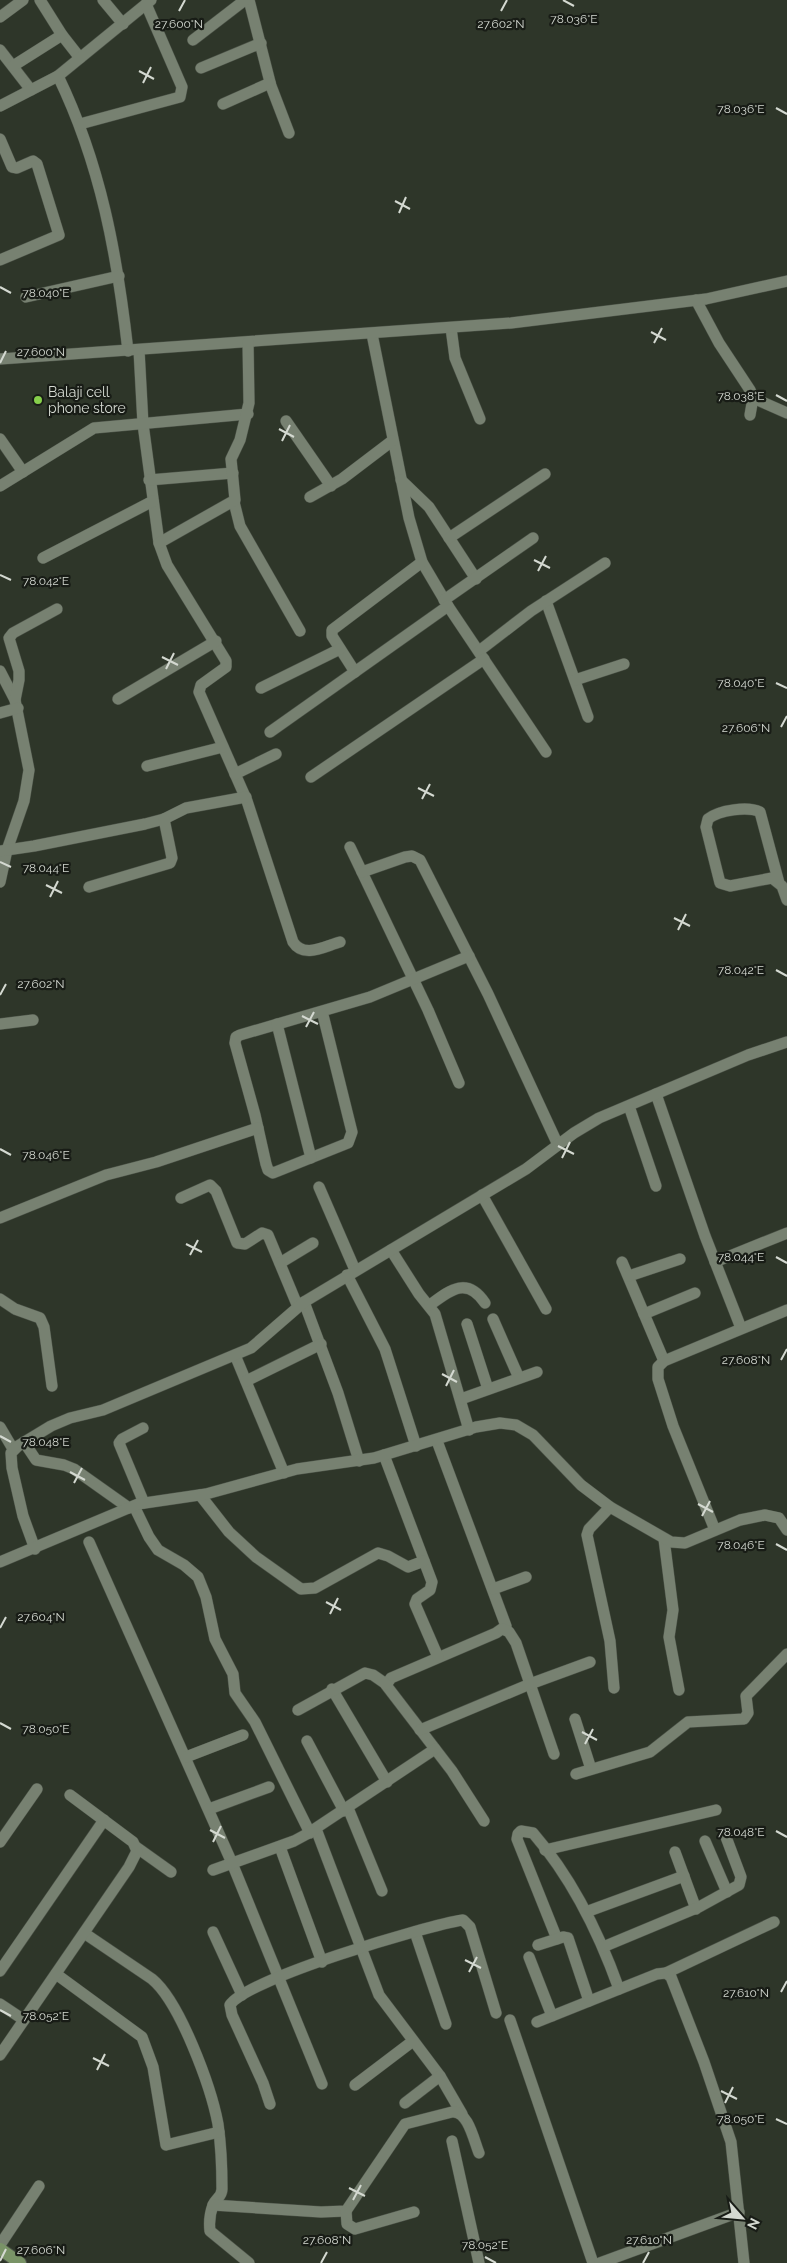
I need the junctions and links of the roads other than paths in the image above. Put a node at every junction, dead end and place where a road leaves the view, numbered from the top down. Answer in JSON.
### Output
{"nodes":[{"id":1,"x":23,"y":0,"type":"edge"},
{"id":2,"x":40,"y":0,"type":"edge"},
{"id":3,"x":103,"y":0,"type":"edge"},
{"id":4,"x":245,"y":0,"type":"edge"},
{"id":5,"x":249,"y":0,"type":"edge"},
{"id":6,"x":148,"y":2,"type":"edge"},
{"id":7,"x":0,"y":17,"type":"edge"},
{"id":8,"x":123,"y":24,"type":"junction"},
{"id":9,"x":62,"y":34,"type":"junction"},
{"id":10,"x":193,"y":40,"type":"dead end"},
{"id":11,"x":261,"y":43,"type":"junction"},
{"id":12,"x":0,"y":50,"type":"edge"},
{"id":13,"x":80,"y":58,"type":"junction"},
{"id":14,"x":13,"y":66,"type":"junction"},
{"id":15,"x":201,"y":68,"type":"dead end"},
{"id":16,"x":58,"y":76,"type":"junction"},
{"id":17,"x":270,"y":83,"type":"junction"},
{"id":18,"x":31,"y":90,"type":"junction"},
{"id":19,"x":223,"y":104,"type":"dead end"},
{"id":20,"x":0,"y":106,"type":"edge"},
{"id":21,"x":80,"y":124,"type":"junction"},
{"id":22,"x":289,"y":133,"type":"dead end"},
{"id":23,"x":0,"y":138,"type":"edge"},
{"id":24,"x":0,"y":260,"type":"edge"},
{"id":25,"x":119,"y":276,"type":"junction"},
{"id":26,"x":787,"y":281,"type":"edge"},
{"id":27,"x":26,"y":297,"type":"dead end"},
{"id":28,"x":696,"y":300,"type":"junction"},
{"id":29,"x":451,"y":328,"type":"junction"},
{"id":30,"x":372,"y":334,"type":"junction"},
{"id":31,"x":248,"y":342,"type":"junction"},
{"id":32,"x":134,"y":350,"type":"junction"},
{"id":33,"x":0,"y":359,"type":"edge"},
{"id":34,"x":753,"y":398,"type":"junction"},
{"id":35,"x":787,"y":413,"type":"edge"},
{"id":36,"x":248,"y":414,"type":"junction"},
{"id":37,"x":750,"y":415,"type":"dead end"},
{"id":38,"x":480,"y":419,"type":"dead end"},
{"id":39,"x":286,"y":421,"type":"dead end"},
{"id":40,"x":143,"y":424,"type":"junction"},
{"id":41,"x":0,"y":439,"type":"edge"},
{"id":42,"x":392,"y":442,"type":"junction"},
{"id":43,"x":23,"y":472,"type":"junction"},
{"id":44,"x":233,"y":473,"type":"junction"},
{"id":45,"x":545,"y":474,"type":"dead end"},
{"id":46,"x":149,"y":480,"type":"junction"},
{"id":47,"x":401,"y":480,"type":"junction"},
{"id":48,"x":0,"y":486,"type":"edge"},
{"id":49,"x":331,"y":486,"type":"junction"},
{"id":50,"x":310,"y":497,"type":"dead end"},
{"id":51,"x":153,"y":501,"type":"junction"},
{"id":52,"x":234,"y":502,"type":"junction"},
{"id":53,"x":449,"y":538,"type":"junction"},
{"id":54,"x":533,"y":538,"type":"dead end"},
{"id":55,"x":159,"y":543,"type":"junction"},
{"id":56,"x":43,"y":558,"type":"dead end"},
{"id":57,"x":422,"y":562,"type":"junction"},
{"id":58,"x":605,"y":563,"type":"dead end"},
{"id":59,"x":476,"y":579,"type":"junction"},
{"id":60,"x":546,"y":601,"type":"junction"},
{"id":61,"x":446,"y":603,"type":"junction"},
{"id":62,"x":57,"y":609,"type":"dead end"},
{"id":63,"x":300,"y":631,"type":"dead end"},
{"id":64,"x":216,"y":641,"type":"junction"},
{"id":65,"x":340,"y":649,"type":"junction"},
{"id":66,"x":481,"y":655,"type":"junction"},
{"id":67,"x":624,"y":664,"type":"dead end"},
{"id":68,"x":0,"y":671,"type":"edge"},
{"id":69,"x":355,"y":672,"type":"junction"},
{"id":70,"x":575,"y":680,"type":"junction"},
{"id":71,"x":261,"y":688,"type":"dead end"},
{"id":72,"x":118,"y":699,"type":"dead end"},
{"id":73,"x":17,"y":704,"type":"junction"},
{"id":74,"x":0,"y":713,"type":"edge"},
{"id":75,"x":588,"y":717,"type":"dead end"},
{"id":76,"x":270,"y":732,"type":"dead end"},
{"id":77,"x":223,"y":747,"type":"junction"},
{"id":78,"x":546,"y":752,"type":"dead end"},
{"id":79,"x":276,"y":754,"type":"dead end"},
{"id":80,"x":147,"y":766,"type":"dead end"},
{"id":81,"x":235,"y":774,"type":"junction"},
{"id":82,"x":310,"y":777,"type":"dead end"},
{"id":83,"x":246,"y":797,"type":"junction"},
{"id":84,"x":164,"y":819,"type":"junction"},
{"id":85,"x":350,"y":847,"type":"dead end"},
{"id":86,"x":3,"y":851,"type":"edge"},
{"id":87,"x":362,"y":872,"type":"junction"},
{"id":88,"x":0,"y":882,"type":"edge"},
{"id":89,"x":780,"y":883,"type":"junction"},
{"id":90,"x":89,"y":888,"type":"dead end"},
{"id":91,"x":787,"y":900,"type":"edge"},
{"id":92,"x":340,"y":942,"type":"dead end"},
{"id":93,"x":469,"y":956,"type":"junction"},
{"id":94,"x":413,"y":980,"type":"junction"},
{"id":95,"x":322,"y":1011,"type":"junction"},
{"id":96,"x":33,"y":1020,"type":"dead end"},
{"id":97,"x":0,"y":1024,"type":"edge"},
{"id":98,"x":277,"y":1024,"type":"junction"},
{"id":99,"x":787,"y":1042,"type":"edge"},
{"id":100,"x":459,"y":1083,"type":"dead end"},
{"id":101,"x":656,"y":1094,"type":"junction"},
{"id":102,"x":629,"y":1106,"type":"junction"},
{"id":103,"x":258,"y":1128,"type":"junction"},
{"id":104,"x":558,"y":1145,"type":"junction"},
{"id":105,"x":311,"y":1158,"type":"junction"},
{"id":106,"x":656,"y":1186,"type":"dead end"},
{"id":107,"x":319,"y":1187,"type":"dead end"},
{"id":108,"x":482,"y":1195,"type":"junction"},
{"id":109,"x":181,"y":1198,"type":"dead end"},
{"id":110,"x":0,"y":1218,"type":"edge"},
{"id":111,"x":787,"y":1233,"type":"edge"},
{"id":112,"x":313,"y":1243,"type":"dead end"},
{"id":113,"x":391,"y":1250,"type":"junction"},
{"id":114,"x":680,"y":1259,"type":"dead end"},
{"id":115,"x":622,"y":1262,"type":"dead end"},
{"id":116,"x":715,"y":1262,"type":"junction"},
{"id":117,"x":280,"y":1263,"type":"junction"},
{"id":118,"x":351,"y":1272,"type":"junction"},
{"id":119,"x":628,"y":1276,"type":"junction"},
{"id":120,"x":695,"y":1293,"type":"dead end"},
{"id":121,"x":0,"y":1299,"type":"edge"},
{"id":122,"x":485,"y":1303,"type":"dead end"},
{"id":123,"x":301,"y":1304,"type":"junction"},
{"id":124,"x":430,"y":1305,"type":"junction"},
{"id":125,"x":546,"y":1309,"type":"dead end"},
{"id":126,"x":787,"y":1310,"type":"edge"},
{"id":127,"x":644,"y":1314,"type":"junction"},
{"id":128,"x":493,"y":1319,"type":"dead end"},
{"id":129,"x":466,"y":1324,"type":"dead end"},
{"id":130,"x":742,"y":1328,"type":"junction"},
{"id":131,"x":322,"y":1344,"type":"junction"},
{"id":132,"x":235,"y":1355,"type":"junction"},
{"id":133,"x":664,"y":1361,"type":"junction"},
{"id":134,"x":537,"y":1372,"type":"dead end"},
{"id":135,"x":519,"y":1378,"type":"junction"},
{"id":136,"x":246,"y":1382,"type":"junction"},
{"id":137,"x":52,"y":1386,"type":"dead end"},
{"id":138,"x":488,"y":1389,"type":"junction"},
{"id":139,"x":461,"y":1399,"type":"junction"},
{"id":140,"x":468,"y":1424,"type":"junction"},
{"id":141,"x":0,"y":1427,"type":"edge"},
{"id":142,"x":143,"y":1428,"type":"dead end"},
{"id":143,"x":437,"y":1440,"type":"junction"},
{"id":144,"x":24,"y":1442,"type":"junction"},
{"id":145,"x":416,"y":1446,"type":"junction"},
{"id":146,"x":12,"y":1451,"type":"junction"},
{"id":147,"x":384,"y":1455,"type":"junction"},
{"id":148,"x":0,"y":1458,"type":"edge"},
{"id":149,"x":359,"y":1461,"type":"junction"},
{"id":150,"x":284,"y":1472,"type":"junction"},
{"id":151,"x":200,"y":1495,"type":"junction"},
{"id":152,"x":136,"y":1505,"type":"junction"},
{"id":153,"x":610,"y":1507,"type":"junction"},
{"id":154,"x":715,"y":1530,"type":"junction"},
{"id":155,"x":787,"y":1530,"type":"edge"},
{"id":156,"x":664,"y":1540,"type":"junction"},
{"id":157,"x":89,"y":1542,"type":"dead end"},
{"id":158,"x":35,"y":1548,"type":"junction"},
{"id":159,"x":424,"y":1561,"type":"junction"},
{"id":160,"x":0,"y":1562,"type":"edge"},
{"id":161,"x":526,"y":1576,"type":"dead end"},
{"id":162,"x":493,"y":1589,"type":"junction"},
{"id":163,"x":503,"y":1629,"type":"junction"},
{"id":164,"x":787,"y":1654,"type":"edge"},
{"id":165,"x":438,"y":1657,"type":"junction"},
{"id":166,"x":590,"y":1662,"type":"dead end"},
{"id":167,"x":386,"y":1684,"type":"junction"},
{"id":168,"x":530,"y":1684,"type":"junction"},
{"id":169,"x":614,"y":1688,"type":"dead end"},
{"id":170,"x":332,"y":1689,"type":"junction"},
{"id":171,"x":679,"y":1690,"type":"dead end"},
{"id":172,"x":298,"y":1710,"type":"dead end"},
{"id":173,"x":575,"y":1719,"type":"dead end"},
{"id":174,"x":420,"y":1730,"type":"junction"},
{"id":175,"x":243,"y":1735,"type":"dead end"},
{"id":176,"x":307,"y":1741,"type":"dead end"},
{"id":177,"x":435,"y":1749,"type":"junction"},
{"id":178,"x":554,"y":1754,"type":"dead end"},
{"id":179,"x":186,"y":1757,"type":"junction"},
{"id":180,"x":592,"y":1769,"type":"junction"},
{"id":181,"x":576,"y":1774,"type":"dead end"},
{"id":182,"x":387,"y":1782,"type":"junction"},
{"id":183,"x":269,"y":1787,"type":"dead end"},
{"id":184,"x":37,"y":1789,"type":"dead end"},
{"id":185,"x":70,"y":1796,"type":"dead end"},
{"id":186,"x":209,"y":1809,"type":"junction"},
{"id":187,"x":346,"y":1810,"type":"junction"},
{"id":188,"x":716,"y":1810,"type":"dead end"},
{"id":189,"x":104,"y":1820,"type":"junction"},
{"id":190,"x":484,"y":1820,"type":"dead end"},
{"id":191,"x":313,"y":1831,"type":"junction"},
{"id":192,"x":726,"y":1837,"type":"dead end"},
{"id":193,"x":705,"y":1841,"type":"dead end"},
{"id":194,"x":0,"y":1842,"type":"edge"},
{"id":195,"x":280,"y":1846,"type":"junction"},
{"id":196,"x":136,"y":1847,"type":"junction"},
{"id":197,"x":545,"y":1850,"type":"junction"},
{"id":198,"x":676,"y":1852,"type":"dead end"},
{"id":199,"x":232,"y":1864,"type":"junction"},
{"id":200,"x":213,"y":1870,"type":"dead end"},
{"id":201,"x":171,"y":1872,"type":"dead end"},
{"id":202,"x":684,"y":1876,"type":"junction"},
{"id":203,"x":382,"y":1891,"type":"dead end"},
{"id":204,"x":727,"y":1892,"type":"junction"},
{"id":205,"x":696,"y":1909,"type":"junction"},
{"id":206,"x":586,"y":1912,"type":"junction"},
{"id":207,"x":774,"y":1922,"type":"dead end"},
{"id":208,"x":213,"y":1932,"type":"dead end"},
{"id":209,"x":415,"y":1932,"type":"junction"},
{"id":210,"x":84,"y":1933,"type":"junction"},
{"id":211,"x":557,"y":1939,"type":"junction"},
{"id":212,"x":538,"y":1945,"type":"dead end"},
{"id":213,"x":359,"y":1947,"type":"junction"},
{"id":214,"x":603,"y":1947,"type":"junction"},
{"id":215,"x":529,"y":1957,"type":"dead end"},
{"id":216,"x":322,"y":1962,"type":"junction"},
{"id":217,"x":0,"y":1971,"type":"edge"},
{"id":218,"x":666,"y":1973,"type":"junction"},
{"id":219,"x":56,"y":1974,"type":"junction"},
{"id":220,"x":280,"y":1978,"type":"junction"},
{"id":221,"x":619,"y":1989,"type":"junction"},
{"id":222,"x":242,"y":1995,"type":"junction"},
{"id":223,"x":589,"y":2001,"type":"junction"},
{"id":224,"x":0,"y":2004,"type":"edge"},
{"id":225,"x":496,"y":2013,"type":"dead end"},
{"id":226,"x":552,"y":2016,"type":"junction"},
{"id":227,"x":24,"y":2020,"type":"junction"},
{"id":228,"x":510,"y":2020,"type":"dead end"},
{"id":229,"x":537,"y":2022,"type":"dead end"},
{"id":230,"x":446,"y":2024,"type":"dead end"},
{"id":231,"x":413,"y":2041,"type":"junction"},
{"id":232,"x":0,"y":2055,"type":"edge"},
{"id":233,"x":440,"y":2076,"type":"junction"},
{"id":234,"x":322,"y":2084,"type":"dead end"},
{"id":235,"x":355,"y":2085,"type":"dead end"},
{"id":236,"x":405,"y":2103,"type":"dead end"},
{"id":237,"x":270,"y":2104,"type":"dead end"},
{"id":238,"x":462,"y":2114,"type":"junction"},
{"id":239,"x":219,"y":2132,"type":"junction"},
{"id":240,"x":452,"y":2141,"type":"dead end"},
{"id":241,"x":480,"y":2153,"type":"dead end"},
{"id":242,"x":39,"y":2186,"type":"dead end"},
{"id":243,"x":213,"y":2206,"type":"junction"},
{"id":244,"x":346,"y":2212,"type":"junction"},
{"id":245,"x":414,"y":2212,"type":"dead end"},
{"id":246,"x":739,"y":2212,"type":"junction"},
{"id":247,"x":0,"y":2245,"type":"edge"},
{"id":248,"x":0,"y":2249,"type":"edge"},
{"id":249,"x":20,"y":2263,"type":"edge"},
{"id":250,"x":249,"y":2263,"type":"edge"},
{"id":251,"x":479,"y":2263,"type":"edge"},
{"id":252,"x":594,"y":2263,"type":"edge"},
{"id":253,"x":600,"y":2263,"type":"edge"},
{"id":254,"x":744,"y":2263,"type":"edge"}],
"edges":[{"from":1,"to":7,"type":"street"},
{"from":2,"to":9,"type":"street"},
{"from":3,"to":8,"type":"street"},
{"from":4,"to":10,"type":"street"},
{"from":5,"to":11,"type":"street"},
{"from":6,"to":8,"type":"street"},
{"from":6,"to":21,"type":"street"},
{"from":8,"to":13,"type":"street"},
{"from":9,"to":13,"type":"street"},
{"from":9,"to":14,"type":"street"},
{"from":11,"to":15,"type":"street"},
{"from":11,"to":17,"type":"street"},
{"from":12,"to":14,"type":"street"},
{"from":13,"to":16,"type":"street"},
{"from":14,"to":18,"type":"street"},
{"from":16,"to":18,"type":"street"},
{"from":16,"to":21,"type":"street"},
{"from":17,"to":19,"type":"street"},
{"from":17,"to":22,"type":"street"},
{"from":18,"to":20,"type":"street"},
{"from":21,"to":25,"type":"street"},
{"from":23,"to":24,"type":"street"},
{"from":25,"to":27,"type":"street"},
{"from":25,"to":32,"type":"street"},
{"from":26,"to":28,"type":"street"},
{"from":28,"to":29,"type":"street"},
{"from":28,"to":34,"type":"street"},
{"from":29,"to":30,"type":"street"},
{"from":29,"to":38,"type":"street"},
{"from":30,"to":31,"type":"street"},
{"from":30,"to":42,"type":"street"},
{"from":31,"to":32,"type":"street"},
{"from":31,"to":36,"type":"street"},
{"from":32,"to":33,"type":"street"},
{"from":32,"to":40,"type":"street"},
{"from":34,"to":35,"type":"street"},
{"from":34,"to":37,"type":"street"},
{"from":36,"to":40,"type":"street"},
{"from":36,"to":44,"type":"street"},
{"from":39,"to":49,"type":"street"},
{"from":40,"to":43,"type":"street"},
{"from":40,"to":46,"type":"street"},
{"from":41,"to":43,"type":"street"},
{"from":42,"to":47,"type":"street"},
{"from":42,"to":49,"type":"street"},
{"from":43,"to":48,"type":"street"},
{"from":44,"to":46,"type":"street"},
{"from":44,"to":52,"type":"street"},
{"from":45,"to":53,"type":"street"},
{"from":46,"to":51,"type":"street"},
{"from":47,"to":53,"type":"street"},
{"from":47,"to":57,"type":"street"},
{"from":49,"to":50,"type":"street"},
{"from":51,"to":55,"type":"street"},
{"from":51,"to":56,"type":"street"},
{"from":52,"to":55,"type":"street"},
{"from":52,"to":63,"type":"street"},
{"from":53,"to":59,"type":"street"},
{"from":54,"to":59,"type":"street"},
{"from":55,"to":64,"type":"street"},
{"from":57,"to":61,"type":"street"},
{"from":57,"to":65,"type":"street"},
{"from":58,"to":60,"type":"street"},
{"from":59,"to":61,"type":"street"},
{"from":60,"to":66,"type":"street"},
{"from":60,"to":70,"type":"street"},
{"from":61,"to":66,"type":"street"},
{"from":61,"to":69,"type":"street"},
{"from":62,"to":73,"type":"street"},
{"from":64,"to":72,"type":"street"},
{"from":64,"to":77,"type":"street"},
{"from":65,"to":69,"type":"street"},
{"from":65,"to":71,"type":"street"},
{"from":66,"to":78,"type":"street"},
{"from":66,"to":82,"type":"street"},
{"from":67,"to":70,"type":"street"},
{"from":68,"to":73,"type":"street"},
{"from":69,"to":76,"type":"street"},
{"from":70,"to":75,"type":"street"},
{"from":73,"to":74,"type":"street"},
{"from":73,"to":86,"type":"street"},
{"from":77,"to":80,"type":"street"},
{"from":77,"to":81,"type":"street"},
{"from":79,"to":81,"type":"street"},
{"from":81,"to":83,"type":"street"},
{"from":83,"to":84,"type":"street"},
{"from":83,"to":92,"type":"street"},
{"from":84,"to":86,"type":"street"},
{"from":84,"to":90,"type":"street"},
{"from":85,"to":87,"type":"street"},
{"from":86,"to":88,"type":"street"},
{"from":87,"to":93,"type":"street"},
{"from":87,"to":94,"type":"street"},
{"from":89,"to":89,"type":"street"},
{"from":89,"to":91,"type":"street"},
{"from":93,"to":94,"type":"street"},
{"from":93,"to":104,"type":"street"},
{"from":94,"to":95,"type":"street"},
{"from":94,"to":100,"type":"street"},
{"from":95,"to":98,"type":"street"},
{"from":95,"to":105,"type":"street"},
{"from":96,"to":97,"type":"street"},
{"from":98,"to":103,"type":"street"},
{"from":98,"to":105,"type":"street"},
{"from":99,"to":101,"type":"street"},
{"from":101,"to":102,"type":"street"},
{"from":101,"to":116,"type":"street"},
{"from":102,"to":104,"type":"street"},
{"from":102,"to":106,"type":"street"},
{"from":103,"to":105,"type":"street"},
{"from":103,"to":110,"type":"street"},
{"from":104,"to":108,"type":"street"},
{"from":107,"to":118,"type":"street"},
{"from":108,"to":113,"type":"street"},
{"from":108,"to":125,"type":"street"},
{"from":109,"to":117,"type":"street"},
{"from":111,"to":116,"type":"street"},
{"from":112,"to":117,"type":"street"},
{"from":113,"to":118,"type":"street"},
{"from":113,"to":124,"type":"street"},
{"from":114,"to":119,"type":"street"},
{"from":115,"to":119,"type":"street"},
{"from":116,"to":130,"type":"street"},
{"from":117,"to":123,"type":"street"},
{"from":118,"to":123,"type":"street"},
{"from":118,"to":145,"type":"street"},
{"from":119,"to":127,"type":"street"},
{"from":120,"to":127,"type":"street"},
{"from":121,"to":137,"type":"street"},
{"from":122,"to":124,"type":"street"},
{"from":123,"to":131,"type":"street"},
{"from":123,"to":132,"type":"street"},
{"from":124,"to":139,"type":"street"},
{"from":126,"to":130,"type":"street"},
{"from":127,"to":133,"type":"street"},
{"from":128,"to":135,"type":"street"},
{"from":129,"to":138,"type":"street"},
{"from":130,"to":133,"type":"street"},
{"from":131,"to":136,"type":"street"},
{"from":131,"to":149,"type":"street"},
{"from":132,"to":136,"type":"street"},
{"from":132,"to":144,"type":"street"},
{"from":133,"to":154,"type":"street"},
{"from":134,"to":135,"type":"street"},
{"from":135,"to":138,"type":"street"},
{"from":136,"to":150,"type":"street"},
{"from":138,"to":139,"type":"street"},
{"from":139,"to":140,"type":"street"},
{"from":140,"to":143,"type":"street"},
{"from":140,"to":153,"type":"street"},
{"from":141,"to":146,"type":"street"},
{"from":142,"to":152,"type":"street"},
{"from":143,"to":145,"type":"street"},
{"from":143,"to":162,"type":"street"},
{"from":144,"to":146,"type":"street"},
{"from":144,"to":152,"type":"street"},
{"from":145,"to":147,"type":"street"},
{"from":146,"to":148,"type":"street"},
{"from":146,"to":158,"type":"street"},
{"from":147,"to":149,"type":"street"},
{"from":147,"to":159,"type":"street"},
{"from":149,"to":150,"type":"street"},
{"from":150,"to":151,"type":"street"},
{"from":151,"to":152,"type":"street"},
{"from":151,"to":159,"type":"street"},
{"from":152,"to":158,"type":"street"},
{"from":152,"to":191,"type":"street"},
{"from":153,"to":156,"type":"street"},
{"from":153,"to":169,"type":"street"},
{"from":154,"to":155,"type":"street"},
{"from":154,"to":156,"type":"street"},
{"from":156,"to":171,"type":"street"},
{"from":157,"to":179,"type":"street"},
{"from":158,"to":160,"type":"street"},
{"from":159,"to":165,"type":"street"},
{"from":161,"to":162,"type":"street"},
{"from":162,"to":163,"type":"street"},
{"from":163,"to":165,"type":"street"},
{"from":163,"to":168,"type":"street"},
{"from":164,"to":180,"type":"street"},
{"from":165,"to":167,"type":"street"},
{"from":166,"to":168,"type":"street"},
{"from":167,"to":170,"type":"street"},
{"from":167,"to":174,"type":"street"},
{"from":168,"to":174,"type":"street"},
{"from":168,"to":178,"type":"street"},
{"from":170,"to":172,"type":"street"},
{"from":170,"to":182,"type":"street"},
{"from":173,"to":180,"type":"street"},
{"from":174,"to":177,"type":"street"},
{"from":175,"to":179,"type":"street"},
{"from":176,"to":187,"type":"street"},
{"from":177,"to":182,"type":"street"},
{"from":177,"to":190,"type":"street"},
{"from":179,"to":186,"type":"street"},
{"from":180,"to":181,"type":"street"},
{"from":182,"to":187,"type":"street"},
{"from":183,"to":186,"type":"street"},
{"from":184,"to":194,"type":"street"},
{"from":185,"to":189,"type":"street"},
{"from":186,"to":199,"type":"street"},
{"from":187,"to":191,"type":"street"},
{"from":187,"to":203,"type":"street"},
{"from":188,"to":197,"type":"street"},
{"from":189,"to":196,"type":"street"},
{"from":189,"to":217,"type":"street"},
{"from":191,"to":195,"type":"street"},
{"from":191,"to":213,"type":"street"},
{"from":192,"to":204,"type":"street"},
{"from":193,"to":204,"type":"street"},
{"from":195,"to":199,"type":"street"},
{"from":195,"to":216,"type":"street"},
{"from":196,"to":201,"type":"street"},
{"from":196,"to":210,"type":"street"},
{"from":197,"to":206,"type":"street"},
{"from":197,"to":211,"type":"street"},
{"from":198,"to":202,"type":"street"},
{"from":199,"to":200,"type":"street"},
{"from":199,"to":220,"type":"street"},
{"from":202,"to":205,"type":"street"},
{"from":202,"to":206,"type":"street"},
{"from":204,"to":205,"type":"street"},
{"from":205,"to":214,"type":"street"},
{"from":206,"to":214,"type":"street"},
{"from":207,"to":218,"type":"street"},
{"from":208,"to":222,"type":"street"},
{"from":209,"to":213,"type":"street"},
{"from":209,"to":225,"type":"street"},
{"from":209,"to":230,"type":"street"},
{"from":210,"to":219,"type":"street"},
{"from":210,"to":239,"type":"street"},
{"from":211,"to":212,"type":"street"},
{"from":211,"to":223,"type":"street"},
{"from":213,"to":216,"type":"street"},
{"from":213,"to":231,"type":"street"},
{"from":214,"to":221,"type":"street"},
{"from":215,"to":226,"type":"street"},
{"from":216,"to":220,"type":"street"},
{"from":218,"to":221,"type":"street"},
{"from":218,"to":246,"type":"street"},
{"from":219,"to":227,"type":"street"},
{"from":219,"to":239,"type":"street"},
{"from":220,"to":222,"type":"street"},
{"from":220,"to":234,"type":"street"},
{"from":221,"to":223,"type":"street"},
{"from":222,"to":237,"type":"street"},
{"from":223,"to":226,"type":"street"},
{"from":224,"to":227,"type":"street"},
{"from":226,"to":229,"type":"street"},
{"from":227,"to":232,"type":"street"},
{"from":228,"to":252,"type":"street"},
{"from":231,"to":233,"type":"street"},
{"from":231,"to":235,"type":"street"},
{"from":233,"to":236,"type":"street"},
{"from":233,"to":238,"type":"street"},
{"from":238,"to":241,"type":"street"},
{"from":238,"to":244,"type":"street"},
{"from":239,"to":243,"type":"street"},
{"from":240,"to":251,"type":"street"},
{"from":242,"to":247,"type":"street"},
{"from":243,"to":244,"type":"street"},
{"from":243,"to":250,"type":"street"},
{"from":244,"to":245,"type":"street"},
{"from":246,"to":253,"type":"street"},
{"from":246,"to":254,"type":"street"},
{"from":248,"to":249,"type":"main road"}]}
